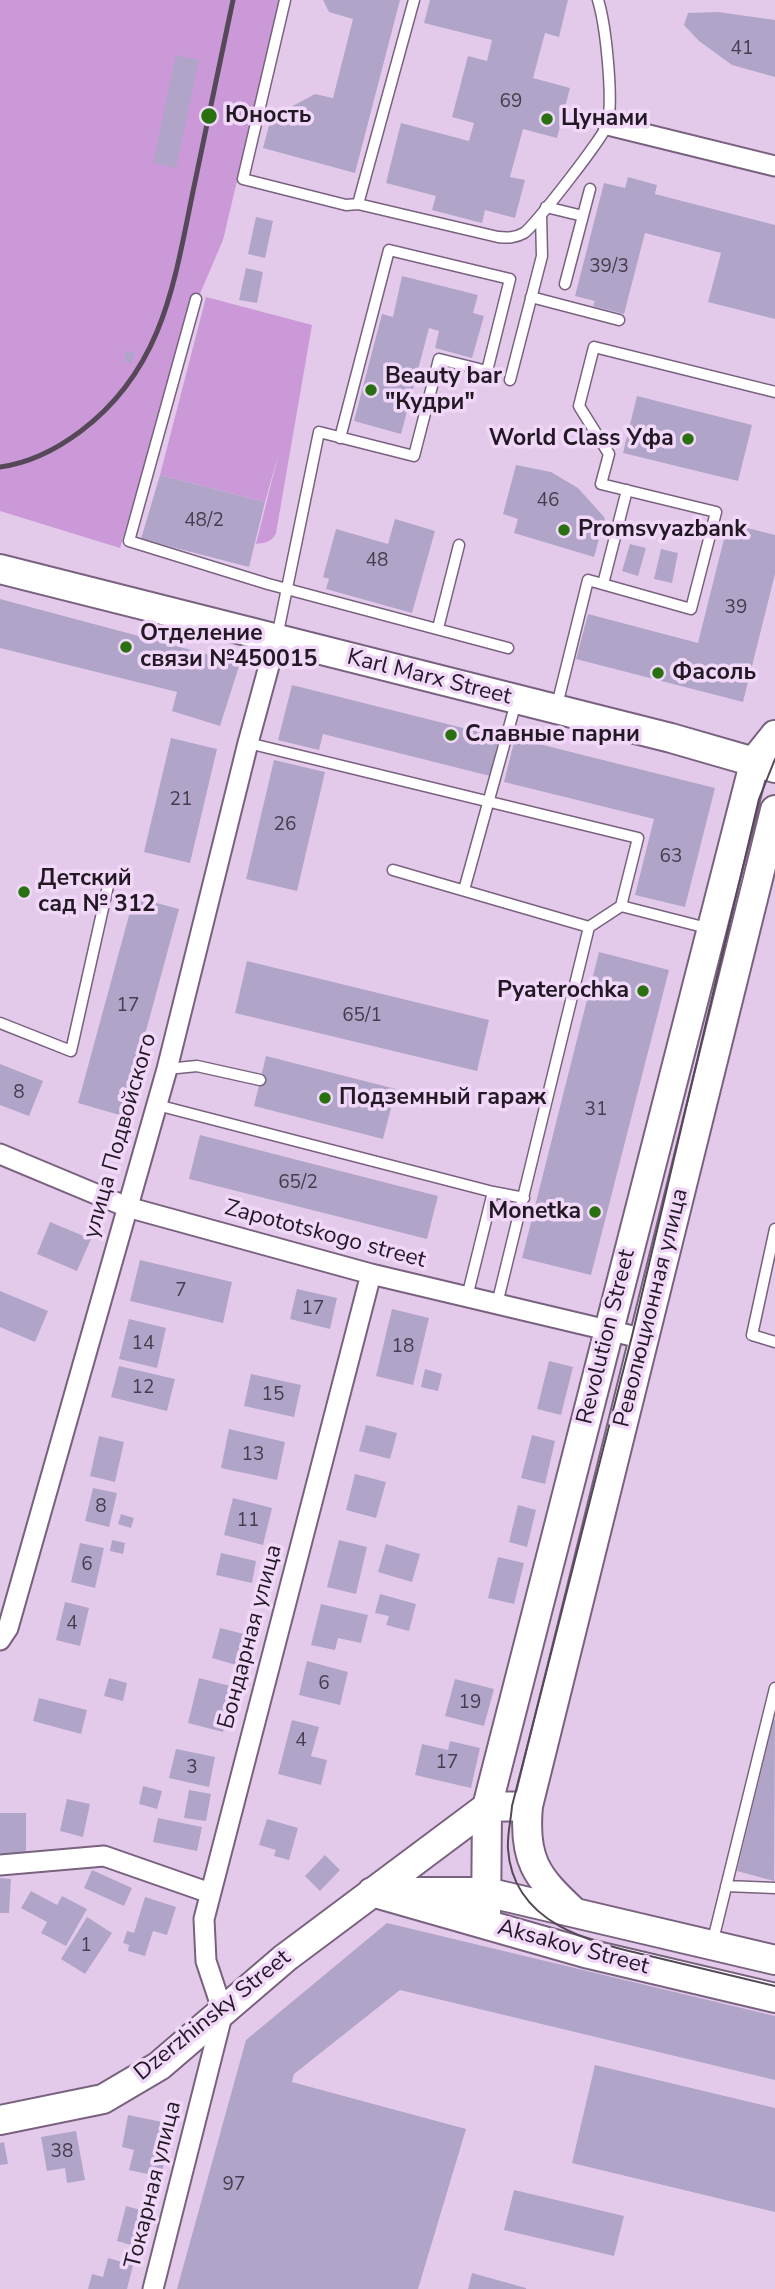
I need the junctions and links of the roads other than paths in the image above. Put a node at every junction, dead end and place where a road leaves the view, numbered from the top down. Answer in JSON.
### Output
{"nodes":[{"id":1,"x":285,"y":0,"type":"edge"},
{"id":2,"x":414,"y":0,"type":"edge"},
{"id":3,"x":598,"y":0,"type":"edge"},
{"id":4,"x":608,"y":125,"type":"junction"},
{"id":5,"x":775,"y":166,"type":"edge"},
{"id":6,"x":590,"y":189,"type":"dead end"},
{"id":7,"x":358,"y":204,"type":"junction"},
{"id":8,"x":544,"y":211,"type":"junction"},
{"id":9,"x":583,"y":216,"type":"junction"},
{"id":10,"x":565,"y":284,"type":"dead end"},
{"id":11,"x":531,"y":297,"type":"junction"},
{"id":12,"x":196,"y":299,"type":"dead end"},
{"id":13,"x":619,"y":320,"type":"dead end"},
{"id":14,"x":510,"y":380,"type":"dead end"},
{"id":15,"x":775,"y":392,"type":"edge"},
{"id":16,"x":340,"y":438,"type":"junction"},
{"id":17,"x":628,"y":490,"type":"junction"},
{"id":18,"x":459,"y":545,"type":"dead end"},
{"id":19,"x":0,"y":569,"type":"edge"},
{"id":20,"x":603,"y":584,"type":"junction"},
{"id":21,"x":285,"y":588,"type":"junction"},
{"id":22,"x":438,"y":628,"type":"junction"},
{"id":23,"x":276,"y":640,"type":"junction"},
{"id":24,"x":508,"y":648,"type":"dead end"},
{"id":25,"x":516,"y":700,"type":"junction"},
{"id":26,"x":556,"y":709,"type":"junction"},
{"id":27,"x":775,"y":735,"type":"edge"},
{"id":28,"x":248,"y":743,"type":"junction"},
{"id":29,"x":765,"y":764,"type":"edge"},
{"id":30,"x":489,"y":802,"type":"junction"},
{"id":31,"x":775,"y":810,"type":"edge"},
{"id":32,"x":393,"y":870,"type":"dead end"},
{"id":33,"x":108,"y":886,"type":"dead end"},
{"id":34,"x":464,"y":890,"type":"junction"},
{"id":35,"x":775,"y":894,"type":"edge"},
{"id":36,"x":621,"y":906,"type":"junction"},
{"id":37,"x":589,"y":927,"type":"junction"},
{"id":38,"x":712,"y":929,"type":"junction"},
{"id":39,"x":736,"y":968,"type":"junction"},
{"id":40,"x":0,"y":1023,"type":"edge"},
{"id":41,"x":167,"y":1069,"type":"junction"},
{"id":42,"x":260,"y":1080,"type":"dead end"},
{"id":43,"x":157,"y":1105,"type":"junction"},
{"id":44,"x":0,"y":1154,"type":"edge"},
{"id":45,"x":493,"y":1192,"type":"junction"},
{"id":46,"x":524,"y":1198,"type":"junction"},
{"id":47,"x":127,"y":1208,"type":"junction"},
{"id":48,"x":775,"y":1229,"type":"edge"},
{"id":49,"x":371,"y":1274,"type":"junction"},
{"id":50,"x":467,"y":1297,"type":"junction"},
{"id":51,"x":496,"y":1304,"type":"junction"},
{"id":52,"x":608,"y":1331,"type":"junction"},
{"id":53,"x":645,"y":1339,"type":"junction"},
{"id":54,"x":775,"y":1342,"type":"edge"},
{"id":55,"x":0,"y":1640,"type":"edge"},
{"id":56,"x":775,"y":1688,"type":"edge"},
{"id":57,"x":528,"y":1806,"type":"junction"},
{"id":58,"x":487,"y":1807,"type":"junction"},
{"id":59,"x":0,"y":1865,"type":"edge"},
{"id":60,"x":726,"y":1886,"type":"junction"},
{"id":61,"x":775,"y":1888,"type":"edge"},
{"id":62,"x":372,"y":1892,"type":"junction"},
{"id":63,"x":486,"y":1892,"type":"junction"},
{"id":64,"x":210,"y":1893,"type":"junction"},
{"id":65,"x":585,"y":1914,"type":"junction"},
{"id":66,"x":486,"y":1924,"type":"junction"},
{"id":67,"x":712,"y":1944,"type":"junction"},
{"id":68,"x":775,"y":1960,"type":"edge"},
{"id":69,"x":775,"y":1998,"type":"edge"},
{"id":70,"x":223,"y":2012,"type":"junction"},
{"id":71,"x":0,"y":2120,"type":"edge"},
{"id":72,"x":153,"y":2289,"type":"edge"}],
"edges":[{"from":1,"to":7,"type":"lane"},
{"from":2,"to":7,"type":"lane"},
{"from":3,"to":4,"type":"lane"},
{"from":4,"to":5,"type":"street"},
{"from":4,"to":8,"type":"lane"},
{"from":6,"to":9,"type":"lane"},
{"from":7,"to":8,"type":"lane"},
{"from":8,"to":9,"type":"lane"},
{"from":8,"to":11,"type":"lane"},
{"from":9,"to":10,"type":"lane"},
{"from":11,"to":13,"type":"lane"},
{"from":11,"to":14,"type":"lane"},
{"from":12,"to":21,"type":"lane"},
{"from":15,"to":17,"type":"lane"},
{"from":16,"to":16,"type":"lane"},
{"from":16,"to":21,"type":"lane"},
{"from":17,"to":20,"type":"lane"},
{"from":17,"to":20,"type":"lane"},
{"from":18,"to":22,"type":"lane"},
{"from":19,"to":23,"type":"street","name":"Karl Marx Street"},
{"from":20,"to":26,"type":"lane"},
{"from":21,"to":22,"type":"lane"},
{"from":21,"to":23,"type":"lane"},
{"from":22,"to":24,"type":"lane"},
{"from":23,"to":25,"type":"street","name":"Karl Marx Street"},
{"from":23,"to":28,"type":"street","name":"улица Подвойского"},
{"from":25,"to":26,"type":"street","name":"Karl Marx Street"},
{"from":25,"to":30,"type":"lane"},
{"from":26,"to":29,"type":"street","name":"Karl Marx Street"},
{"from":27,"to":29,"type":"street","name":"Revolution Street"},
{"from":28,"to":30,"type":"lane"},
{"from":28,"to":41,"type":"street","name":"улица Подвойского"},
{"from":29,"to":38,"type":"street","name":"Revolution Street"},
{"from":30,"to":34,"type":"lane"},
{"from":30,"to":36,"type":"lane"},
{"from":31,"to":39,"type":"street","name":"Революционная улица"},
{"from":32,"to":34,"type":"lane"},
{"from":33,"to":40,"type":"lane"},
{"from":34,"to":37,"type":"lane"},
{"from":35,"to":39,"type":"street"},
{"from":36,"to":37,"type":"lane"},
{"from":36,"to":38,"type":"lane"},
{"from":37,"to":46,"type":"lane"},
{"from":38,"to":52,"type":"street","name":"Revolution Street"},
{"from":39,"to":53,"type":"street","name":"Революционная улица"},
{"from":41,"to":42,"type":"lane"},
{"from":41,"to":43,"type":"street","name":"улица Подвойского"},
{"from":43,"to":45,"type":"lane"},
{"from":43,"to":47,"type":"street","name":"улица Подвойского"},
{"from":44,"to":47,"type":"street","name":"Zapototskogo street"},
{"from":45,"to":46,"type":"lane"},
{"from":45,"to":50,"type":"lane"},
{"from":46,"to":51,"type":"lane"},
{"from":47,"to":49,"type":"street","name":"Zapototskogo street"},
{"from":47,"to":55,"type":"street","name":"улица Подвойского"},
{"from":48,"to":54,"type":"lane"},
{"from":49,"to":50,"type":"street","name":"Zapototskogo street"},
{"from":49,"to":64,"type":"street","name":"Бондарная улица"},
{"from":50,"to":51,"type":"street","name":"Zapototskogo street"},
{"from":51,"to":52,"type":"street","name":"Zapototskogo street"},
{"from":52,"to":53,"type":"street","name":"Zapototskogo street"},
{"from":52,"to":58,"type":"street","name":"Revolution Street"},
{"from":53,"to":57,"type":"street","name":"Революционная улица"},
{"from":56,"to":60,"type":"lane"},
{"from":57,"to":58,"type":"street"},
{"from":57,"to":65,"type":"street","name":"Революционная улица"},
{"from":58,"to":62,"type":"street"},
{"from":58,"to":63,"type":"street","name":"Revolution Street"},
{"from":59,"to":64,"type":"street"},
{"from":60,"to":61,"type":"lane"},
{"from":60,"to":67,"type":"lane"},
{"from":62,"to":63,"type":"street"},
{"from":62,"to":66,"type":"street","name":"Aksakov Street"},
{"from":62,"to":70,"type":"street","name":"Dzerzhinsky Street"},
{"from":63,"to":65,"type":"street"},
{"from":63,"to":66,"type":"street","name":"Revolution Street"},
{"from":64,"to":70,"type":"street","name":"Бондарная улица"},
{"from":65,"to":67,"type":"street"},
{"from":66,"to":69,"type":"street","name":"Aksakov Street"},
{"from":67,"to":68,"type":"street"},
{"from":70,"to":71,"type":"street","name":"Dzerzhinsky Street"},
{"from":70,"to":72,"type":"street","name":"Токарная улица"}]}
